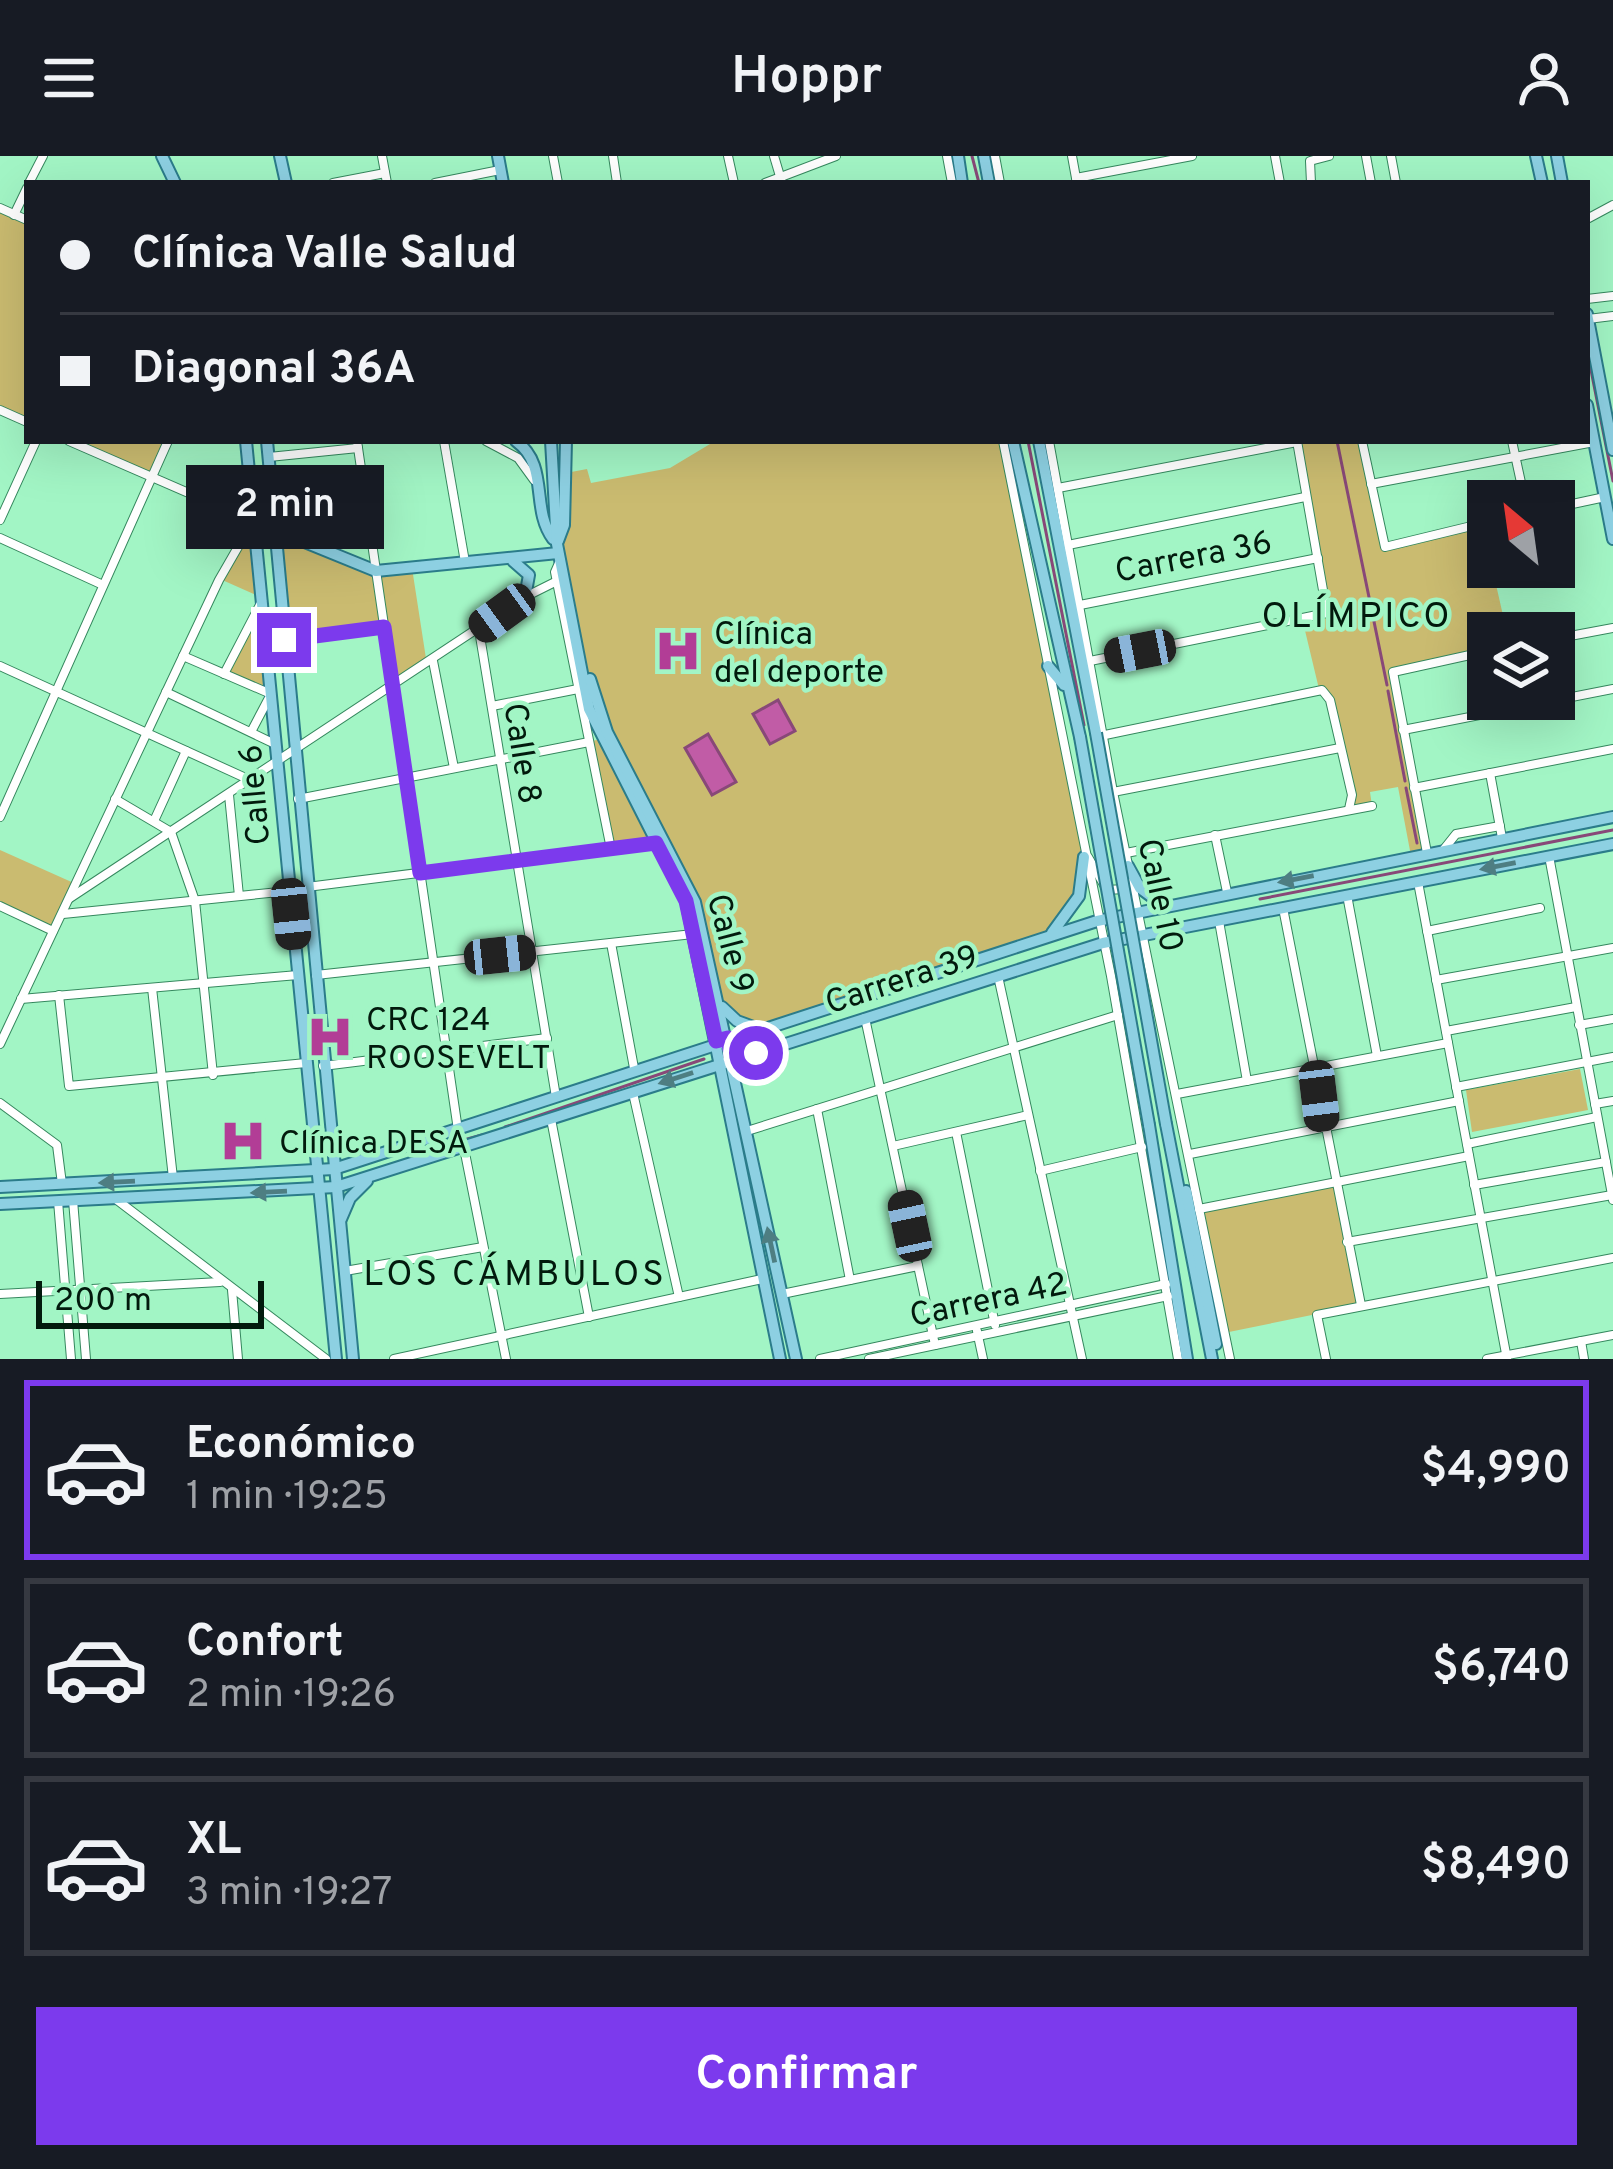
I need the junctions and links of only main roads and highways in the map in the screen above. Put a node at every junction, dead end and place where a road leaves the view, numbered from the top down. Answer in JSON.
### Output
{"nodes":[{"id":1,"x":498,"y":156,"type":"edge"},
{"id":2,"x":984,"y":156,"type":"edge"},
{"id":3,"x":502,"y":176,"type":"edge"},
{"id":4,"x":994,"y":179,"type":"edge"},
{"id":5,"x":1590,"y":327,"type":"edge"},
{"id":6,"x":1606,"y":380,"type":"edge"},
{"id":7,"x":1590,"y":421,"type":"edge"},
{"id":8,"x":1612,"y":443,"type":"edge"},
{"id":9,"x":246,"y":444,"type":"edge"},
{"id":10,"x":267,"y":444,"type":"edge"},
{"id":11,"x":519,"y":444,"type":"edge"},
{"id":12,"x":551,"y":444,"type":"edge"},
{"id":13,"x":566,"y":444,"type":"edge"},
{"id":14,"x":1014,"y":444,"type":"edge"},
{"id":15,"x":1040,"y":444,"type":"edge"},
{"id":16,"x":254,"y":520,"type":"junction"},
{"id":17,"x":1029,"y":522,"type":"junction"},
{"id":18,"x":273,"y":529,"type":"junction"},
{"id":19,"x":1613,"y":539,"type":"edge"},
{"id":20,"x":1025,"y":547,"type":"road end"},
{"id":21,"x":558,"y":553,"type":"junction"},
{"id":22,"x":510,"y":560,"type":"junction"},
{"id":23,"x":525,"y":596,"type":"road end"},
{"id":24,"x":1091,"y":665,"type":"road end"},
{"id":25,"x":1048,"y":666,"type":"road end"},
{"id":26,"x":1066,"y":688,"type":"junction"},
{"id":27,"x":1090,"y":700,"type":"junction"},
{"id":28,"x":621,"y":769,"type":"junction"},
{"id":29,"x":1613,"y":817,"type":"edge"},
{"id":30,"x":1613,"y":844,"type":"edge"},
{"id":31,"x":1083,"y":851,"type":"road end"},
{"id":32,"x":1128,"y":866,"type":"road end"},
{"id":33,"x":1163,"y":905,"type":"junction"},
{"id":34,"x":291,"y":914,"type":"junction"},
{"id":35,"x":1113,"y":917,"type":"junction"},
{"id":36,"x":1142,"y":934,"type":"junction"},
{"id":37,"x":310,"y":935,"type":"junction"},
{"id":38,"x":1043,"y":939,"type":"junction"},
{"id":39,"x":941,"y":971,"type":"junction"},
{"id":40,"x":316,"y":998,"type":"junction"},
{"id":41,"x":917,"y":1002,"type":"junction"},
{"id":42,"x":720,"y":1004,"type":"junction"},
{"id":43,"x":302,"y":1022,"type":"junction"},
{"id":44,"x":760,"y":1028,"type":"junction"},
{"id":45,"x":722,"y":1040,"type":"junction"},
{"id":46,"x":726,"y":1062,"type":"junction"},
{"id":47,"x":481,"y":1124,"type":"junction"},
{"id":48,"x":500,"y":1136,"type":"junction"},
{"id":49,"x":334,"y":1169,"type":"junction"},
{"id":50,"x":317,"y":1172,"type":"junction"},
{"id":51,"x":381,"y":1174,"type":"junction"},
{"id":52,"x":218,"y":1177,"type":"junction"},
{"id":53,"x":0,"y":1187,"type":"edge"},
{"id":54,"x":336,"y":1187,"type":"junction"},
{"id":55,"x":319,"y":1190,"type":"junction"},
{"id":56,"x":230,"y":1194,"type":"junction"},
{"id":57,"x":0,"y":1204,"type":"edge"},
{"id":58,"x":340,"y":1228,"type":"junction"},
{"id":59,"x":333,"y":1329,"type":"junction"},
{"id":60,"x":336,"y":1359,"type":"edge"},
{"id":61,"x":353,"y":1359,"type":"edge"},
{"id":62,"x":780,"y":1359,"type":"edge"},
{"id":63,"x":796,"y":1359,"type":"edge"},
{"id":64,"x":1187,"y":1359,"type":"edge"},
{"id":65,"x":1215,"y":1359,"type":"edge"}],
"edges":[{"from":1,"to":3,"type":"main road"},
{"from":2,"to":4,"type":"main road"},
{"from":5,"to":6,"type":"main road"},
{"from":6,"to":8,"type":"main road"},
{"from":7,"to":19,"type":"main road"},
{"from":9,"to":16,"type":"main road","name":"Calle 6"},
{"from":10,"to":18,"type":"main road","name":"Calle 6"},
{"from":11,"to":21,"type":"main road"},
{"from":12,"to":21,"type":"main road","name":"Calle 9"},
{"from":13,"to":21,"type":"main road","name":"Calle 9"},
{"from":14,"to":17,"type":"main road","name":"Calle 10"},
{"from":15,"to":27,"type":"main road","name":"Calle 10"},
{"from":16,"to":18,"type":"main road"},
{"from":16,"to":34,"type":"main road","name":"Calle 6"},
{"from":17,"to":20,"type":"main road"},
{"from":17,"to":26,"type":"main road","name":"Calle 10"},
{"from":18,"to":22,"type":"main road"},
{"from":18,"to":37,"type":"main road","name":"Calle 6"},
{"from":21,"to":22,"type":"main road"},
{"from":21,"to":28,"type":"main road","name":"Calle 9"},
{"from":22,"to":23,"type":"main road"},
{"from":24,"to":27,"type":"main road"},
{"from":25,"to":26,"type":"main road"},
{"from":26,"to":64,"type":"main road","name":"Calle 10","bridge":true},
{"from":27,"to":65,"type":"main road","name":"Calle 10","bridge":true},
{"from":28,"to":42,"type":"main road","name":"Calle 9"},
{"from":28,"to":45,"type":"main road","name":"Calle 9"},
{"from":29,"to":33,"type":"main road","name":"Carrera 39","one_way":true},
{"from":30,"to":36,"type":"main road","name":"Carrera 39","one_way":true},
{"from":31,"to":38,"type":"main road"},
{"from":32,"to":33,"type":"main road"},
{"from":33,"to":35,"type":"main road","name":"Carrera 39"},
{"from":34,"to":37,"type":"main road"},
{"from":34,"to":43,"type":"main road","name":"Calle 6"},
{"from":35,"to":36,"type":"main road"},
{"from":35,"to":38,"type":"main road","name":"Carrera 39"},
{"from":36,"to":41,"type":"main road","name":"Carrera 39"},
{"from":37,"to":40,"type":"main road","name":"Calle 6"},
{"from":38,"to":39,"type":"main road","name":"Carrera 39"},
{"from":39,"to":41,"type":"main road"},
{"from":39,"to":44,"type":"main road","name":"Carrera 39"},
{"from":40,"to":43,"type":"main road"},
{"from":40,"to":49,"type":"main road","name":"Calle 6"},
{"from":41,"to":46,"type":"main road","name":"Carrera 39"},
{"from":42,"to":44,"type":"main road"},
{"from":42,"to":45,"type":"main road","name":"Calle 9"},
{"from":43,"to":50,"type":"main road","name":"Calle 6"},
{"from":44,"to":45,"type":"main road","name":"Carrera 39"},
{"from":45,"to":46,"type":"main road","name":"Calle 9"},
{"from":45,"to":47,"type":"main road","name":"Carrera 39"},
{"from":46,"to":48,"type":"main road","name":"Carrera 39","one_way":true},
{"from":46,"to":62,"type":"main road","name":"Calle 9"},
{"from":63,"to":46,"type":"main road","name":"Calle 9","one_way":true},
{"from":47,"to":48,"type":"main road"},
{"from":47,"to":49,"type":"main road","name":"Carrera 39"},
{"from":48,"to":51,"type":"main road","name":"Carrera 39"},
{"from":49,"to":50,"type":"main road","name":"Carrera 39"},
{"from":49,"to":54,"type":"main road","name":"Calle 6"},
{"from":50,"to":52,"type":"main road","name":"Carrera 39"},
{"from":50,"to":55,"type":"main road","name":"Calle 6"},
{"from":51,"to":54,"type":"main road","name":"Carrera 39"},
{"from":51,"to":58,"type":"main road"},
{"from":52,"to":53,"type":"main road","name":"Carrera 39","one_way":true},
{"from":52,"to":56,"type":"main road"},
{"from":54,"to":55,"type":"main road","name":"Carrera 39"},
{"from":54,"to":58,"type":"main road","name":"Calle 6"},
{"from":55,"to":56,"type":"main road","name":"Carrera 39","one_way":true},
{"from":55,"to":59,"type":"main road","name":"Calle 6"},
{"from":56,"to":57,"type":"main road","name":"Carrera 39"},
{"from":58,"to":61,"type":"main road","name":"Calle 6"},
{"from":59,"to":60,"type":"main road","name":"Calle 6"},
{"from":59,"to":61,"type":"main road"}]}
